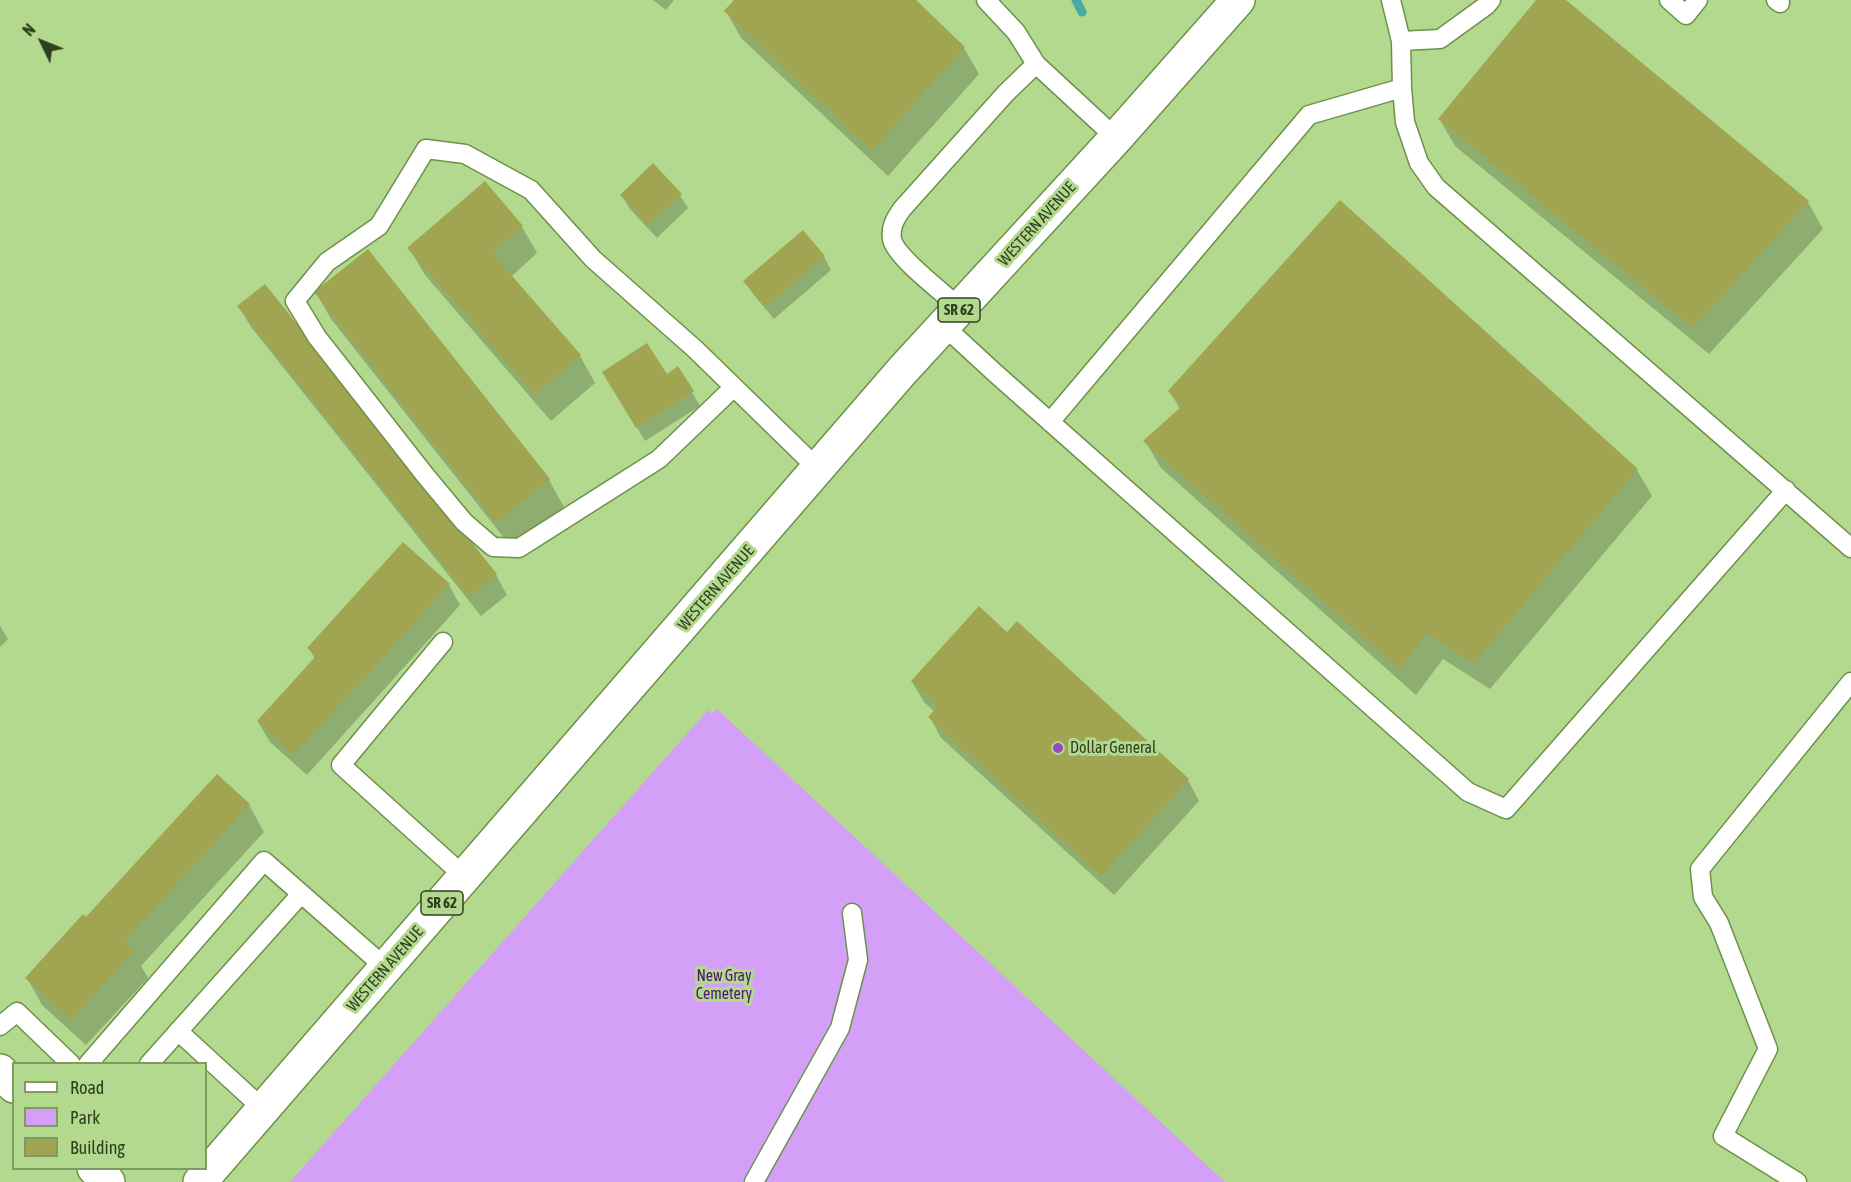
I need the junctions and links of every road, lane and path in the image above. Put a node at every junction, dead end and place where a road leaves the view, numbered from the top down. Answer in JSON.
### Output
{"nodes":[{"id":1,"x":986,"y":0,"type":"edge"},
{"id":2,"x":1238,"y":0,"type":"edge"},
{"id":3,"x":1390,"y":0,"type":"edge"},
{"id":4,"x":1491,"y":0,"type":"edge"},
{"id":5,"x":1669,"y":0,"type":"edge"},
{"id":6,"x":1698,"y":0,"type":"edge"},
{"id":7,"x":1401,"y":41,"type":"junction"},
{"id":8,"x":1036,"y":64,"type":"junction"},
{"id":9,"x":1402,"y":88,"type":"junction"},
{"id":10,"x":1116,"y":138,"type":"junction"},
{"id":11,"x":952,"y":317,"type":"junction"},
{"id":12,"x":734,"y":387,"type":"junction"},
{"id":13,"x":1050,"y":422,"type":"junction"},
{"id":14,"x":818,"y":469,"type":"junction"},
{"id":15,"x":1786,"y":490,"type":"junction"},
{"id":16,"x":1851,"y":548,"type":"edge"},
{"id":17,"x":442,"y":642,"type":"dead end"},
{"id":18,"x":1851,"y":682,"type":"edge"},
{"id":19,"x":465,"y":877,"type":"junction"},
{"id":20,"x":301,"y":894,"type":"junction"},
{"id":21,"x":852,"y":913,"type":"dead end"},
{"id":22,"x":386,"y":968,"type":"junction"},
{"id":23,"x":0,"y":1026,"type":"edge"},
{"id":24,"x":178,"y":1031,"type":"junction"},
{"id":25,"x":69,"y":1062,"type":"edge"},
{"id":26,"x":90,"y":1062,"type":"edge"},
{"id":27,"x":151,"y":1062,"type":"edge"},
{"id":28,"x":0,"y":1071,"type":"edge"},
{"id":29,"x":12,"y":1084,"type":"edge"},
{"id":30,"x":263,"y":1109,"type":"junction"},
{"id":31,"x":96,"y":1170,"type":"edge"},
{"id":32,"x":108,"y":1182,"type":"edge"},
{"id":33,"x":200,"y":1182,"type":"edge"},
{"id":34,"x":754,"y":1182,"type":"edge"},
{"id":35,"x":1797,"y":1182,"type":"edge"}],
"edges":[{"from":1,"to":8,"type":"lane"},
{"from":2,"to":10,"type":"main road","name":"WESTERN AVENUE","number":"SR 62"},
{"from":3,"to":7,"type":"lane"},
{"from":4,"to":7,"type":"lane"},
{"from":5,"to":6,"type":"lane"},
{"from":7,"to":9,"type":"lane"},
{"from":8,"to":10,"type":"lane"},
{"from":8,"to":11,"type":"lane"},
{"from":9,"to":13,"type":"lane"},
{"from":9,"to":15,"type":"lane"},
{"from":10,"to":11,"type":"main road","name":"WESTERN AVENUE","number":"SR 62"},
{"from":11,"to":13,"type":"lane"},
{"from":11,"to":14,"type":"main road","name":"WESTERN AVENUE","number":"SR 62"},
{"from":12,"to":12,"type":"lane"},
{"from":12,"to":14,"type":"lane"},
{"from":13,"to":15,"type":"lane"},
{"from":14,"to":19,"type":"main road","name":"WESTERN AVENUE","number":"SR 62"},
{"from":15,"to":16,"type":"lane"},
{"from":17,"to":19,"type":"lane"},
{"from":18,"to":35,"type":"lane"},
{"from":19,"to":22,"type":"main road","name":"WESTERN AVENUE","number":"SR 62"},
{"from":20,"to":22,"type":"lane"},
{"from":20,"to":24,"type":"lane"},
{"from":20,"to":26,"type":"lane"},
{"from":21,"to":34,"type":"lane"},
{"from":22,"to":30,"type":"main road","name":"WESTERN AVENUE","number":"SR 62"},
{"from":23,"to":25,"type":"lane"},
{"from":24,"to":27,"type":"lane"},
{"from":24,"to":30,"type":"lane"},
{"from":28,"to":29,"type":"main road"},
{"from":30,"to":33,"type":"main road","name":"WESTERN AVENUE","number":"SR 62"},
{"from":31,"to":32,"type":"main road"}]}
